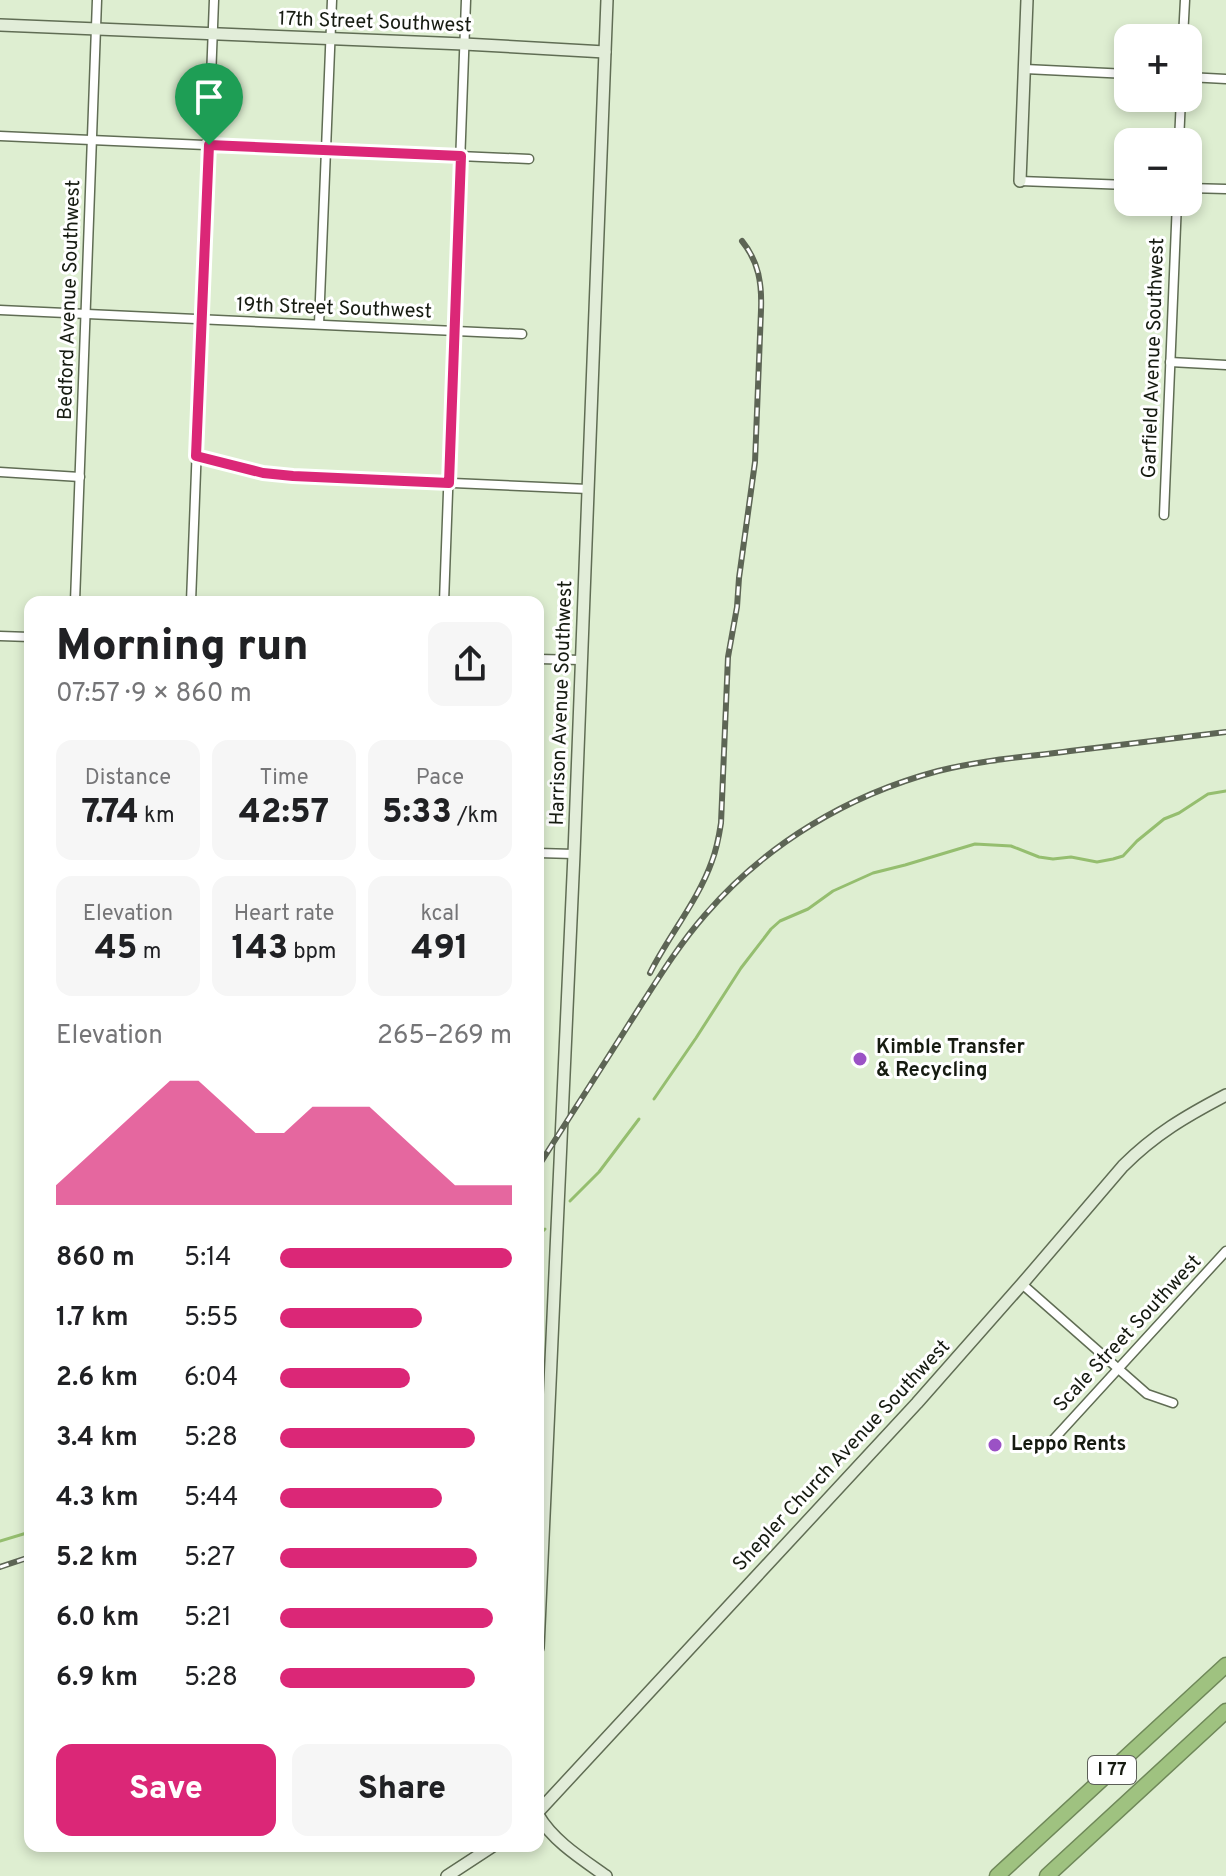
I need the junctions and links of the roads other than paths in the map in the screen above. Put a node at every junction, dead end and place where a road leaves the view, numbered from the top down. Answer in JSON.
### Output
{"nodes":[{"id":1,"x":97,"y":0,"type":"edge"},
{"id":2,"x":214,"y":0,"type":"edge"},
{"id":3,"x":332,"y":0,"type":"edge"},
{"id":4,"x":466,"y":0,"type":"edge"},
{"id":5,"x":607,"y":0,"type":"edge"},
{"id":6,"x":1027,"y":0,"type":"edge"},
{"id":7,"x":1185,"y":0,"type":"edge"},
{"id":8,"x":1184,"y":24,"type":"edge"},
{"id":9,"x":0,"y":25,"type":"edge"},
{"id":10,"x":96,"y":30,"type":"junction"},
{"id":11,"x":213,"y":35,"type":"junction"},
{"id":12,"x":330,"y":40,"type":"junction"},
{"id":13,"x":464,"y":44,"type":"junction"},
{"id":14,"x":605,"y":52,"type":"junction"},
{"id":15,"x":1025,"y":69,"type":"junction"},
{"id":16,"x":1114,"y":73,"type":"edge"},
{"id":17,"x":1202,"y":78,"type":"edge"},
{"id":18,"x":1226,"y":79,"type":"edge"},
{"id":19,"x":0,"y":136,"type":"edge"},
{"id":20,"x":91,"y":140,"type":"junction"},
{"id":21,"x":209,"y":145,"type":"junction"},
{"id":22,"x":326,"y":150,"type":"junction"},
{"id":23,"x":461,"y":156,"type":"junction"},
{"id":24,"x":529,"y":159,"type":"dead end"},
{"id":25,"x":1020,"y":181,"type":"joint"},
{"id":26,"x":1114,"y":184,"type":"edge"},
{"id":27,"x":1202,"y":188,"type":"edge"},
{"id":28,"x":1226,"y":189,"type":"edge"},
{"id":29,"x":1176,"y":216,"type":"edge"},
{"id":30,"x":0,"y":310,"type":"edge"},
{"id":31,"x":85,"y":314,"type":"junction"},
{"id":32,"x":202,"y":320,"type":"junction"},
{"id":33,"x":319,"y":324,"type":"junction"},
{"id":34,"x":454,"y":330,"type":"junction"},
{"id":35,"x":522,"y":334,"type":"dead end"},
{"id":36,"x":1170,"y":362,"type":"junction"},
{"id":37,"x":1226,"y":365,"type":"edge"},
{"id":38,"x":196,"y":456,"type":"junction"},
{"id":39,"x":0,"y":472,"type":"edge"},
{"id":40,"x":80,"y":477,"type":"junction"},
{"id":41,"x":449,"y":483,"type":"junction"},
{"id":42,"x":588,"y":489,"type":"junction"},
{"id":43,"x":1164,"y":515,"type":"dead end"},
{"id":44,"x":75,"y":596,"type":"edge"},
{"id":45,"x":191,"y":596,"type":"edge"},
{"id":46,"x":444,"y":596,"type":"edge"},
{"id":47,"x":0,"y":636,"type":"edge"},
{"id":48,"x":24,"y":637,"type":"edge"},
{"id":49,"x":544,"y":659,"type":"edge"},
{"id":50,"x":582,"y":660,"type":"junction"},
{"id":51,"x":544,"y":853,"type":"edge"},
{"id":52,"x":574,"y":854,"type":"junction"},
{"id":53,"x":1226,"y":1095,"type":"edge"},
{"id":54,"x":1226,"y":1251,"type":"edge"},
{"id":55,"x":1022,"y":1284,"type":"junction"},
{"id":56,"x":1117,"y":1368,"type":"junction"},
{"id":57,"x":1173,"y":1403,"type":"dead end"},
{"id":58,"x":1053,"y":1440,"type":"dead end"},
{"id":59,"x":544,"y":1516,"type":"edge"},
{"id":60,"x":1226,"y":1658,"type":"edge"},
{"id":61,"x":1226,"y":1665,"type":"edge"},
{"id":62,"x":1181,"y":1706,"type":"junction"},
{"id":63,"x":1226,"y":1711,"type":"edge"},
{"id":64,"x":544,"y":1807,"type":"edge"},
{"id":65,"x":544,"y":1824,"type":"edge"},
{"id":66,"x":484,"y":1852,"type":"edge"},
{"id":67,"x":447,"y":1876,"type":"edge"},
{"id":68,"x":606,"y":1876,"type":"edge"},
{"id":69,"x":997,"y":1876,"type":"edge"},
{"id":70,"x":1047,"y":1876,"type":"edge"}],
"edges":[{"from":1,"to":10,"type":"street","name":"Bedford Avenue Southwest"},
{"from":2,"to":11,"type":"street"},
{"from":3,"to":12,"type":"street"},
{"from":4,"to":13,"type":"street"},
{"from":5,"to":14,"type":"street","name":"Harrison Avenue Southwest"},
{"from":6,"to":15,"type":"street"},
{"from":7,"to":8,"type":"street"},
{"from":9,"to":10,"type":"street","name":"17th Street Southwest"},
{"from":10,"to":11,"type":"street","name":"17th Street Southwest"},
{"from":10,"to":20,"type":"street","name":"Bedford Avenue Southwest"},
{"from":11,"to":12,"type":"street","name":"17th Street Southwest"},
{"from":11,"to":21,"type":"street"},
{"from":12,"to":13,"type":"street","name":"17th Street Southwest"},
{"from":12,"to":22,"type":"street"},
{"from":13,"to":14,"type":"street","name":"17th Street Southwest"},
{"from":13,"to":23,"type":"street"},
{"from":14,"to":42,"type":"street","name":"Harrison Avenue Southwest"},
{"from":15,"to":16,"type":"street"},
{"from":15,"to":25,"type":"street"},
{"from":17,"to":18,"type":"street"},
{"from":19,"to":20,"type":"street"},
{"from":20,"to":21,"type":"street"},
{"from":20,"to":31,"type":"street","name":"Bedford Avenue Southwest"},
{"from":21,"to":22,"type":"street"},
{"from":21,"to":32,"type":"street"},
{"from":22,"to":23,"type":"street"},
{"from":22,"to":33,"type":"street"},
{"from":23,"to":24,"type":"street"},
{"from":23,"to":34,"type":"street"},
{"from":25,"to":26,"type":"street"},
{"from":27,"to":28,"type":"street"},
{"from":29,"to":36,"type":"street","name":"Garfield Avenue Southwest"},
{"from":30,"to":31,"type":"street","name":"19th Street Southwest"},
{"from":31,"to":32,"type":"street","name":"19th Street Southwest"},
{"from":31,"to":40,"type":"street","name":"Bedford Avenue Southwest"},
{"from":32,"to":33,"type":"street","name":"19th Street Southwest"},
{"from":32,"to":38,"type":"street"},
{"from":33,"to":34,"type":"street","name":"19th Street Southwest"},
{"from":34,"to":35,"type":"street","name":"19th Street Southwest"},
{"from":34,"to":41,"type":"street"},
{"from":36,"to":37,"type":"street"},
{"from":36,"to":43,"type":"street","name":"Garfield Avenue Southwest"},
{"from":38,"to":41,"type":"street"},
{"from":38,"to":45,"type":"street"},
{"from":39,"to":40,"type":"street"},
{"from":40,"to":44,"type":"street","name":"Bedford Avenue Southwest"},
{"from":41,"to":42,"type":"street"},
{"from":41,"to":46,"type":"street"},
{"from":42,"to":50,"type":"street","name":"Harrison Avenue Southwest"},
{"from":47,"to":48,"type":"street"},
{"from":49,"to":50,"type":"street"},
{"from":50,"to":52,"type":"street","name":"Harrison Avenue Southwest"},
{"from":51,"to":52,"type":"street"},
{"from":52,"to":59,"type":"street","name":"Harrison Avenue Southwest"},
{"from":53,"to":55,"type":"street","name":"Shepler Church Avenue Southwest"},
{"from":54,"to":56,"type":"street","name":"Scale Street Southwest"},
{"from":55,"to":56,"type":"street"},
{"from":55,"to":64,"type":"street","name":"Shepler Church Avenue Southwest"},
{"from":56,"to":57,"type":"street"},
{"from":56,"to":58,"type":"street","name":"Scale Street Southwest"},
{"from":60,"to":62,"type":"highway"},
{"from":61,"to":62,"type":"highway","number":"I 77"},
{"from":62,"to":69,"type":"highway","number":"I 77"},
{"from":63,"to":70,"type":"highway","number":"I 77"},
{"from":65,"to":68,"type":"street"},
{"from":66,"to":67,"type":"street"}]}
